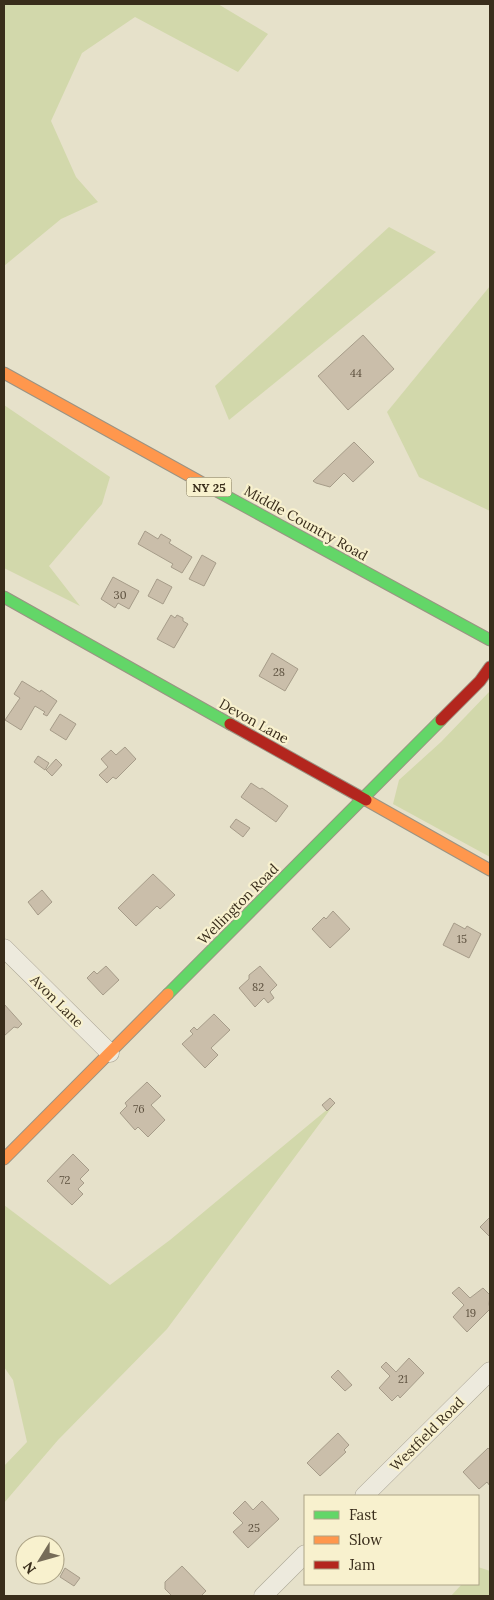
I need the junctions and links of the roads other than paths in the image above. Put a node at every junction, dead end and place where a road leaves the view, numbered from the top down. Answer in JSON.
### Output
{"nodes":[{"id":1,"x":4,"y":373,"type":"edge"},
{"id":2,"x":4,"y":597,"type":"edge"},
{"id":3,"x":490,"y":640,"type":"edge"},
{"id":4,"x":490,"y":667,"type":"edge"},
{"id":5,"x":363,"y":799,"type":"junction"},
{"id":6,"x":490,"y":870,"type":"edge"},
{"id":7,"x":4,"y":948,"type":"edge"},
{"id":8,"x":110,"y":1053,"type":"junction"},
{"id":9,"x":4,"y":1159,"type":"edge"},
{"id":10,"x":490,"y":1371,"type":"edge"},
{"id":11,"x":365,"y":1495,"type":"edge"},
{"id":12,"x":304,"y":1555,"type":"edge"},
{"id":13,"x":263,"y":1596,"type":"edge"}],
"edges":[{"from":1,"to":3,"type":"street","name":"Middle Country Road","number":"NY 25"},
{"from":2,"to":5,"type":"street","name":"Devon Lane"},
{"from":4,"to":5,"type":"street","name":"Wellington Road"},
{"from":5,"to":6,"type":"street","name":"Devon Lane"},
{"from":5,"to":8,"type":"street","name":"Wellington Road"},
{"from":7,"to":8,"type":"street","name":"Avon Lane"},
{"from":8,"to":9,"type":"street","name":"Wellington Road"},
{"from":10,"to":11,"type":"street","name":"Westfield Road"},
{"from":12,"to":13,"type":"street"}]}
